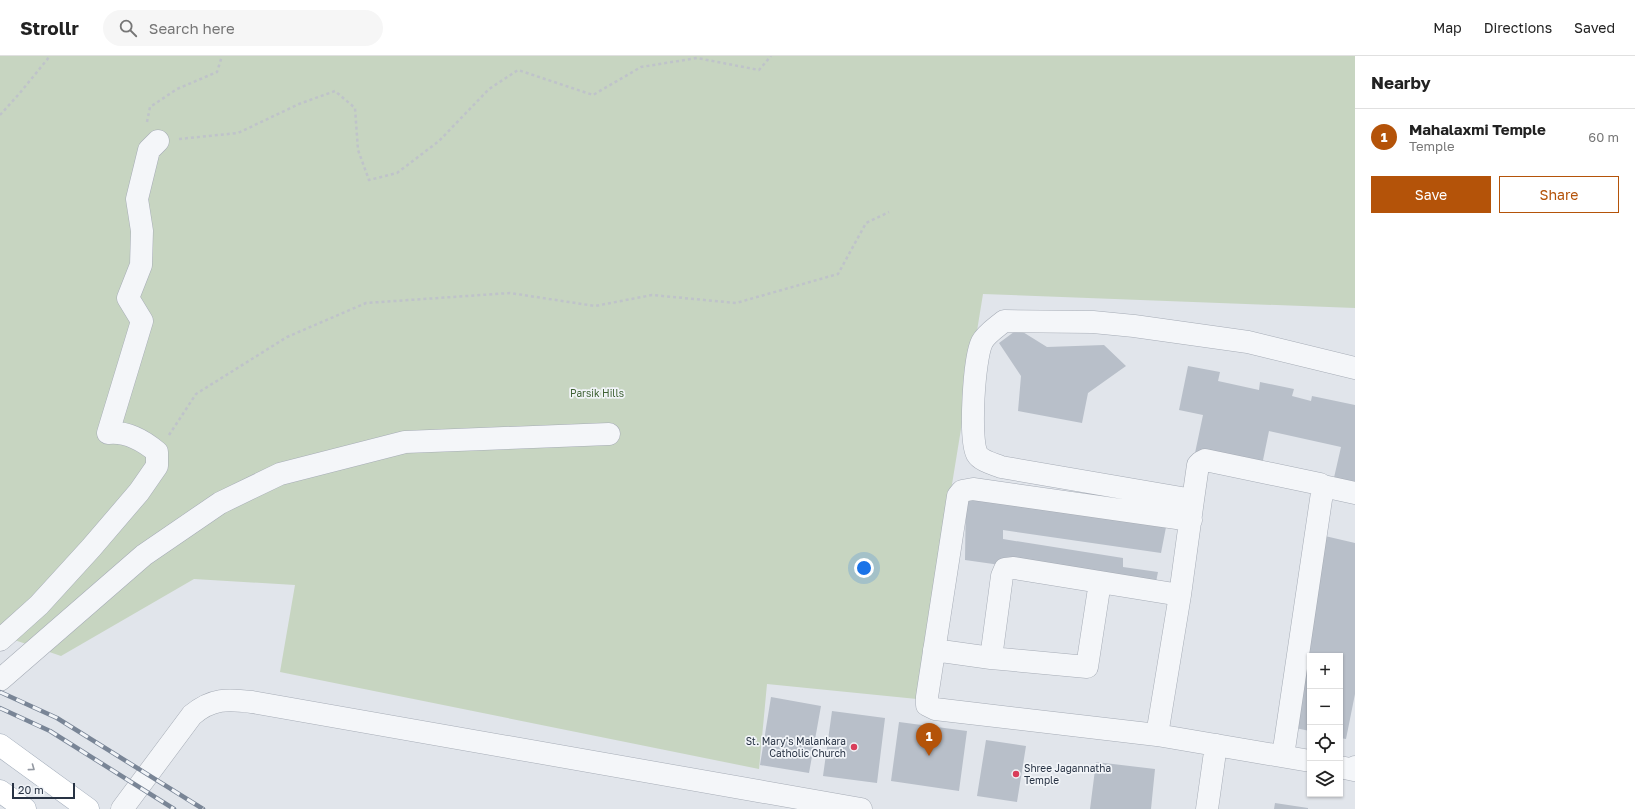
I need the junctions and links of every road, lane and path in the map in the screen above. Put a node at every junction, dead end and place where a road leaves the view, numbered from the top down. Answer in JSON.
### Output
{"nodes":[{"id":1,"x":44,"y":56,"type":"edge"},
{"id":2,"x":222,"y":56,"type":"edge"},
{"id":3,"x":772,"y":56,"type":"edge"},
{"id":4,"x":48,"y":57,"type":"edge"},
{"id":5,"x":0,"y":115,"type":"edge"},
{"id":6,"x":158,"y":141,"type":"junction"},
{"id":7,"x":889,"y":212,"type":"dead end"},
{"id":8,"x":1355,"y":368,"type":"edge"},
{"id":9,"x":609,"y":434,"type":"dead end"},
{"id":10,"x":158,"y":452,"type":"junction"},
{"id":11,"x":1323,"y":486,"type":"junction"},
{"id":12,"x":1355,"y":493,"type":"edge"},
{"id":13,"x":1192,"y":510,"type":"junction"},
{"id":14,"x":1100,"y":582,"type":"junction"},
{"id":15,"x":1180,"y":595,"type":"junction"},
{"id":16,"x":0,"y":640,"type":"edge"},
{"id":17,"x":934,"y":650,"type":"junction"},
{"id":18,"x":992,"y":658,"type":"junction"},
{"id":19,"x":0,"y":680,"type":"edge"},
{"id":20,"x":1157,"y":735,"type":"junction"},
{"id":21,"x":0,"y":745,"type":"edge"},
{"id":22,"x":1216,"y":745,"type":"junction"},
{"id":23,"x":1283,"y":756,"type":"junction"},
{"id":24,"x":1307,"y":760,"type":"edge"},
{"id":25,"x":1355,"y":767,"type":"edge"},
{"id":26,"x":1343,"y":768,"type":"edge"},
{"id":27,"x":1355,"y":770,"type":"edge"},
{"id":28,"x":0,"y":791,"type":"edge"},
{"id":29,"x":25,"y":809,"type":"edge"},
{"id":30,"x":88,"y":809,"type":"edge"},
{"id":31,"x":122,"y":809,"type":"edge"},
{"id":32,"x":861,"y":809,"type":"edge"},
{"id":33,"x":1206,"y":809,"type":"edge"}],
"edges":[{"from":1,"to":4,"type":"path"},
{"from":2,"to":6,"type":"path"},
{"from":3,"to":6,"type":"path"},
{"from":4,"to":5,"type":"path"},
{"from":6,"to":10,"type":"street"},
{"from":7,"to":10,"type":"path"},
{"from":8,"to":13,"type":"street"},
{"from":9,"to":19,"type":"street"},
{"from":10,"to":16,"type":"street"},
{"from":11,"to":12,"type":"street"},
{"from":11,"to":13,"type":"street"},
{"from":11,"to":23,"type":"street"},
{"from":13,"to":15,"type":"street"},
{"from":13,"to":17,"type":"street"},
{"from":14,"to":15,"type":"street"},
{"from":14,"to":18,"type":"street"},
{"from":14,"to":18,"type":"street"},
{"from":15,"to":20,"type":"street"},
{"from":17,"to":18,"type":"street"},
{"from":17,"to":20,"type":"street"},
{"from":20,"to":22,"type":"street"},
{"from":21,"to":30,"type":"main road","one_way":true},
{"from":22,"to":23,"type":"street"},
{"from":22,"to":33,"type":"street"},
{"from":23,"to":24,"type":"street"},
{"from":25,"to":27,"type":"street"},
{"from":26,"to":27,"type":"street"},
{"from":28,"to":29,"type":"main road"},
{"from":31,"to":32,"type":"street"}]}
